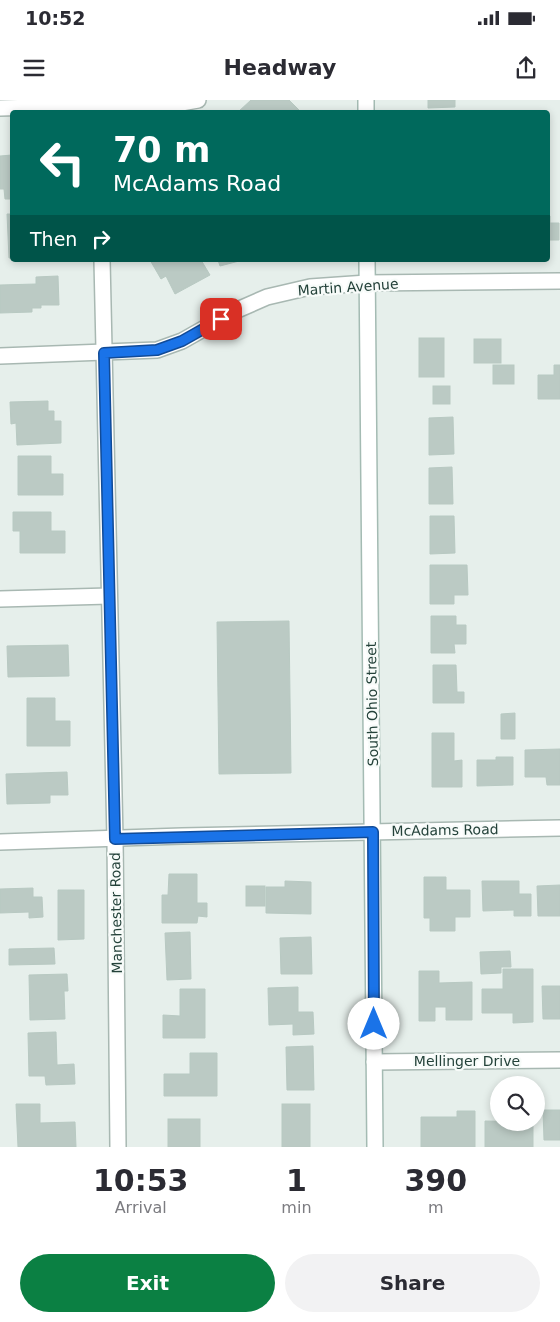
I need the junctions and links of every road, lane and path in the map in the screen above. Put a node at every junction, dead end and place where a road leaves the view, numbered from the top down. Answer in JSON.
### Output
{"nodes":[{"id":1,"x":198,"y":100,"type":"edge"},
{"id":2,"x":98,"y":106,"type":"edge"},
{"id":3,"x":0,"y":108,"type":"edge"},
{"id":4,"x":102,"y":262,"type":"edge"},
{"id":5,"x":367,"y":262,"type":"edge"},
{"id":6,"x":560,"y":281,"type":"edge"},
{"id":7,"x":368,"y":284,"type":"junction"},
{"id":8,"x":104,"y":353,"type":"junction"},
{"id":9,"x":0,"y":356,"type":"edge"},
{"id":10,"x":109,"y":596,"type":"junction"},
{"id":11,"x":0,"y":599,"type":"edge"},
{"id":12,"x":560,"y":828,"type":"edge"},
{"id":13,"x":373,"y":832,"type":"junction"},
{"id":14,"x":115,"y":839,"type":"junction"},
{"id":15,"x":0,"y":842,"type":"edge"},
{"id":16,"x":560,"y":1060,"type":"edge"},
{"id":17,"x":374,"y":1062,"type":"junction"},
{"id":18,"x":118,"y":1147,"type":"edge"},
{"id":19,"x":375,"y":1147,"type":"edge"}],
"edges":[{"from":1,"to":2,"type":"street"},
{"from":2,"to":3,"type":"street"},
{"from":4,"to":8,"type":"street","name":"Manchester Road"},
{"from":5,"to":7,"type":"street","name":"South Ohio Street"},
{"from":6,"to":7,"type":"street","name":"Martin Avenue"},
{"from":7,"to":8,"type":"street","name":"Martin Avenue"},
{"from":7,"to":13,"type":"street","name":"South Ohio Street"},
{"from":8,"to":9,"type":"street","name":"Martin Avenue"},
{"from":8,"to":10,"type":"street","name":"Manchester Road"},
{"from":10,"to":11,"type":"street"},
{"from":10,"to":14,"type":"street","name":"Manchester Road"},
{"from":12,"to":13,"type":"street","name":"McAdams Road"},
{"from":13,"to":14,"type":"street","name":"McAdams Road"},
{"from":13,"to":17,"type":"street","name":"South Ohio Street"},
{"from":14,"to":15,"type":"street","name":"McAdams Road"},
{"from":14,"to":18,"type":"street","name":"Manchester Road"},
{"from":16,"to":17,"type":"street","name":"Mellinger Drive"},
{"from":17,"to":19,"type":"street","name":"South Ohio Street"}]}
